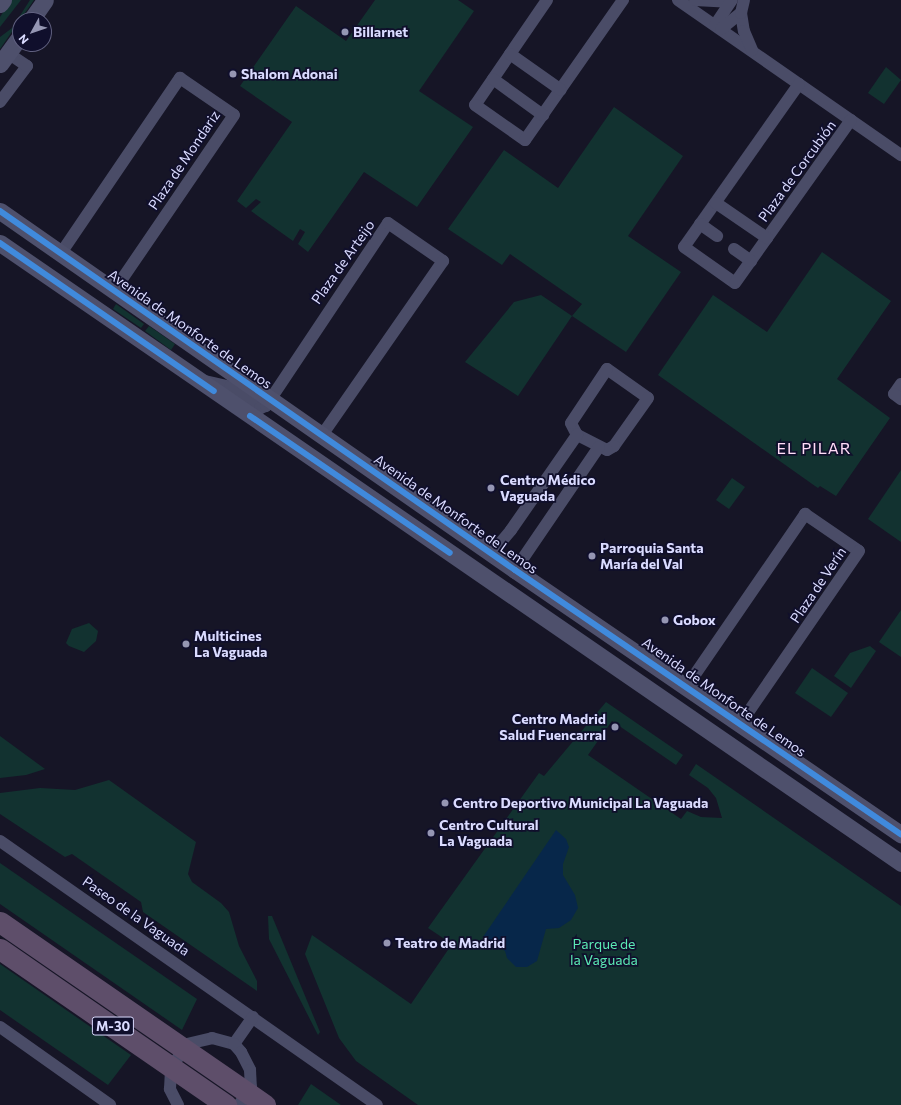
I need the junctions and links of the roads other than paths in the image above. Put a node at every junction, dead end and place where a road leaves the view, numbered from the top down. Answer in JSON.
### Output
{"nodes":[{"id":1,"x":2,"y":0,"type":"edge"},
{"id":2,"x":45,"y":0,"type":"edge"},
{"id":3,"x":547,"y":0,"type":"edge"},
{"id":4,"x":623,"y":0,"type":"edge"},
{"id":5,"x":678,"y":0,"type":"edge"},
{"id":6,"x":695,"y":0,"type":"edge"},
{"id":7,"x":744,"y":0,"type":"edge"},
{"id":8,"x":730,"y":1,"type":"edge"},
{"id":9,"x":0,"y":4,"type":"edge"},
{"id":10,"x":37,"y":12,"type":"edge"},
{"id":11,"x":741,"y":13,"type":"junction"},
{"id":12,"x":718,"y":27,"type":"junction"},
{"id":13,"x":12,"y":47,"type":"edge"},
{"id":14,"x":752,"y":50,"type":"junction"},
{"id":15,"x":510,"y":54,"type":"junction"},
{"id":16,"x":4,"y":58,"type":"edge"},
{"id":17,"x":493,"y":79,"type":"junction"},
{"id":18,"x":799,"y":84,"type":"junction"},
{"id":19,"x":560,"y":90,"type":"junction"},
{"id":20,"x":0,"y":102,"type":"edge"},
{"id":21,"x":543,"y":115,"type":"junction"},
{"id":22,"x":851,"y":120,"type":"junction"},
{"id":23,"x":901,"y":155,"type":"edge"},
{"id":24,"x":716,"y":202,"type":"junction"},
{"id":25,"x":0,"y":211,"type":"edge"},
{"id":26,"x":700,"y":224,"type":"junction"},
{"id":27,"x":717,"y":236,"type":"dead end"},
{"id":28,"x":766,"y":238,"type":"junction"},
{"id":29,"x":0,"y":243,"type":"edge"},
{"id":30,"x":734,"y":249,"type":"dead end"},
{"id":31,"x":61,"y":253,"type":"junction"},
{"id":32,"x":751,"y":260,"type":"junction"},
{"id":33,"x":114,"y":290,"type":"junction"},
{"id":34,"x":198,"y":380,"type":"junction"},
{"id":35,"x":901,"y":384,"type":"edge"},
{"id":36,"x":270,"y":399,"type":"junction"},
{"id":37,"x":901,"y":399,"type":"edge"},
{"id":38,"x":577,"y":434,"type":"junction"},
{"id":39,"x":322,"y":435,"type":"junction"},
{"id":40,"x":599,"y":447,"type":"junction"},
{"id":41,"x":491,"y":554,"type":"junction"},
{"id":42,"x":515,"y":570,"type":"junction"},
{"id":43,"x":687,"y":686,"type":"junction"},
{"id":44,"x":741,"y":723,"type":"junction"},
{"id":45,"x":900,"y":831,"type":"edge"},
{"id":46,"x":0,"y":841,"type":"edge"},
{"id":47,"x":901,"y":863,"type":"edge"},
{"id":48,"x":0,"y":922,"type":"edge"},
{"id":49,"x":0,"y":949,"type":"edge"},
{"id":50,"x":254,"y":1017,"type":"junction"},
{"id":51,"x":0,"y":1027,"type":"edge"},
{"id":52,"x":234,"y":1044,"type":"junction"},
{"id":53,"x":183,"y":1048,"type":"junction"},
{"id":54,"x":171,"y":1068,"type":"junction"},
{"id":55,"x":243,"y":1099,"type":"edge"},
{"id":56,"x":176,"y":1103,"type":"edge"},
{"id":57,"x":110,"y":1105,"type":"edge"},
{"id":58,"x":226,"y":1105,"type":"edge"},
{"id":59,"x":265,"y":1105,"type":"edge"},
{"id":60,"x":377,"y":1105,"type":"edge"}],
"edges":[{"from":1,"to":9,"type":"street"},
{"from":2,"to":10,"type":"street"},
{"from":3,"to":15,"type":"street"},
{"from":4,"to":19,"type":"street"},
{"from":5,"to":12,"type":"street"},
{"from":6,"to":8,"type":"street"},
{"from":7,"to":11,"type":"street"},
{"from":8,"to":12,"type":"street"},
{"from":11,"to":12,"type":"street"},
{"from":11,"to":14,"type":"street"},
{"from":12,"to":14,"type":"street"},
{"from":13,"to":16,"type":"street"},
{"from":14,"to":18,"type":"street"},
{"from":15,"to":17,"type":"street"},
{"from":15,"to":19,"type":"street"},
{"from":16,"to":20,"type":"street"},
{"from":17,"to":21,"type":"street"},
{"from":17,"to":21,"type":"street"},
{"from":18,"to":22,"type":"street"},
{"from":18,"to":24,"type":"street","name":"Plaza de Corcubión"},
{"from":19,"to":21,"type":"street"},
{"from":22,"to":23,"type":"street"},
{"from":22,"to":28,"type":"street","name":"Plaza de Corcubión"},
{"from":24,"to":26,"type":"street","name":"Plaza de Corcubión"},
{"from":24,"to":28,"type":"street","name":"Plaza de Corcubión"},
{"from":25,"to":31,"type":"street","name":"Avenida de Monforte de Lemos"},
{"from":26,"to":27,"type":"street"},
{"from":26,"to":32,"type":"street","name":"Plaza de Corcubión"},
{"from":28,"to":32,"type":"street","name":"Plaza de Corcubión"},
{"from":29,"to":34,"type":"street"},
{"from":30,"to":32,"type":"street"},
{"from":31,"to":33,"type":"street","name":"Avenida de Monforte de Lemos"},
{"from":31,"to":33,"type":"street","name":"Plaza de Mondariz"},
{"from":33,"to":36,"type":"street","name":"Avenida de Monforte de Lemos"},
{"from":34,"to":36,"type":"street"},
{"from":34,"to":47,"type":"street"},
{"from":35,"to":37,"type":"street"},
{"from":36,"to":39,"type":"street","name":"Avenida de Monforte de Lemos"},
{"from":36,"to":39,"type":"street","name":"Plaza de Arteijo"},
{"from":38,"to":40,"type":"street"},
{"from":38,"to":40,"type":"street"},
{"from":38,"to":41,"type":"street"},
{"from":39,"to":41,"type":"street","name":"Avenida de Monforte de Lemos"},
{"from":40,"to":42,"type":"street"},
{"from":41,"to":42,"type":"street","name":"Avenida de Monforte de Lemos"},
{"from":42,"to":43,"type":"street","name":"Avenida de Monforte de Lemos"},
{"from":43,"to":44,"type":"street","name":"Avenida de Monforte de Lemos"},
{"from":43,"to":44,"type":"street","name":"Plaza de Verín"},
{"from":44,"to":45,"type":"street","name":"Avenida de Monforte de Lemos"},
{"from":46,"to":50,"type":"street","name":"Paseo de la Vaguada"},
{"from":48,"to":53,"type":"highway","number":"M-30"},
{"from":49,"to":54,"type":"highway","number":"M-30"},
{"from":50,"to":52,"type":"street"},
{"from":50,"to":60,"type":"street","name":"Paseo de la Vaguada"},
{"from":51,"to":57,"type":"street"},
{"from":52,"to":53,"type":"street"},
{"from":52,"to":55,"type":"street"},
{"from":53,"to":54,"type":"street"},
{"from":53,"to":55,"type":"highway","number":"M-30"},
{"from":54,"to":56,"type":"street"},
{"from":54,"to":58,"type":"highway","number":"M-30"},
{"from":55,"to":59,"type":"highway","number":"M-30"}]}
